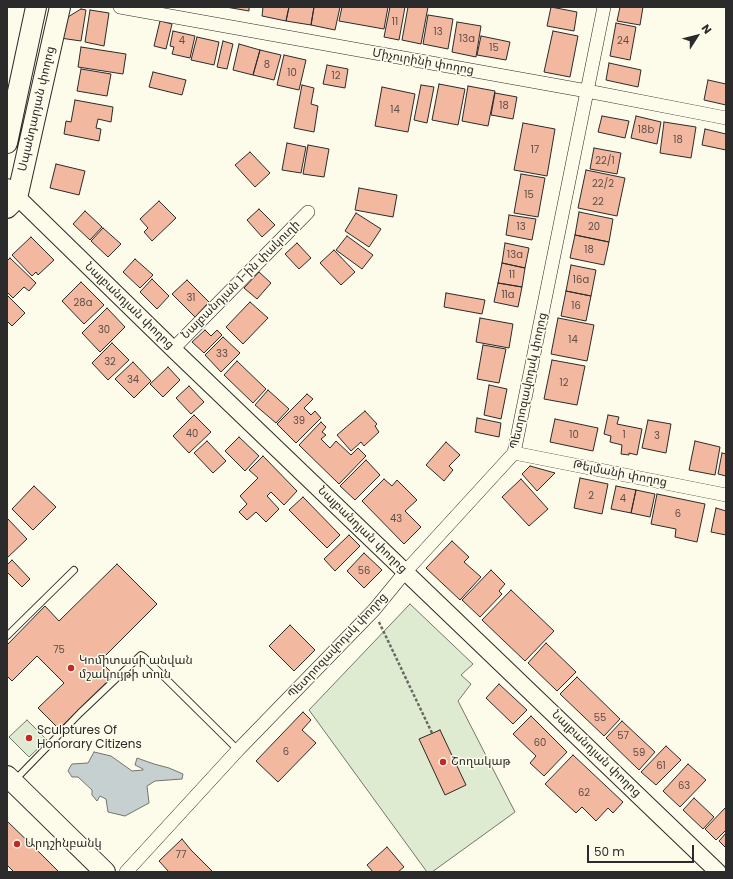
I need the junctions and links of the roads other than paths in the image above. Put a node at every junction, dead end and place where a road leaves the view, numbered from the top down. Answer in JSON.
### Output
{"nodes":[{"id":1,"x":36,"y":7,"type":"edge"},
{"id":2,"x":60,"y":7,"type":"edge"},
{"id":3,"x":120,"y":7,"type":"edge"},
{"id":4,"x":604,"y":7,"type":"edge"},
{"id":5,"x":587,"y":91,"type":"junction"},
{"id":6,"x":726,"y":118,"type":"edge"},
{"id":7,"x":7,"y":143,"type":"edge"},
{"id":8,"x":10,"y":198,"type":"edge"},
{"id":9,"x":308,"y":212,"type":"dead end"},
{"id":10,"x":173,"y":349,"type":"junction"},
{"id":11,"x":514,"y":454,"type":"junction"},
{"id":12,"x":726,"y":495,"type":"edge"},
{"id":13,"x":74,"y":570,"type":"dead end"},
{"id":14,"x":406,"y":571,"type":"junction"},
{"id":15,"x":7,"y":636,"type":"edge"},
{"id":16,"x":238,"y":750,"type":"junction"},
{"id":17,"x":10,"y":779,"type":"edge"},
{"id":18,"x":105,"y":872,"type":"edge"},
{"id":19,"x":126,"y":872,"type":"edge"},
{"id":20,"x":718,"y":872,"type":"edge"}],
"edges":[{"from":1,"to":7,"type":"main road","name":"Սպանդարյան փողոց"},
{"from":2,"to":8,"type":"main road","name":"Սպանդարյան փողոց"},
{"from":3,"to":5,"type":"street","name":"Միչուրինի փողոց"},
{"from":4,"to":5,"type":"street","name":"Պետրոզավոդսկ փողոց"},
{"from":5,"to":6,"type":"street","name":"Միչուրինի փողոց"},
{"from":5,"to":11,"type":"street","name":"Պետրոզավոդսկ փողոց"},
{"from":8,"to":10,"type":"street","name":"Նալբանդյան փողոց"},
{"from":9,"to":10,"type":"street","name":"Նալբանդյան 1-ին փակուղի"},
{"from":10,"to":14,"type":"street","name":"Նալբանդյան փողոց"},
{"from":11,"to":12,"type":"street","name":"Թելմանի փողոց"},
{"from":11,"to":14,"type":"street","name":"Պետրոզավոդսկ փողոց"},
{"from":13,"to":15,"type":"lane"},
{"from":14,"to":16,"type":"street","name":"Պետրոզավոդսկ փողոց"},
{"from":14,"to":20,"type":"street","name":"Նալբանդյան փողոց"},
{"from":16,"to":17,"type":"lane"},
{"from":16,"to":19,"type":"street","name":"Պետրոզավոդսկ փողոց"},
{"from":17,"to":18,"type":"main road"}]}
